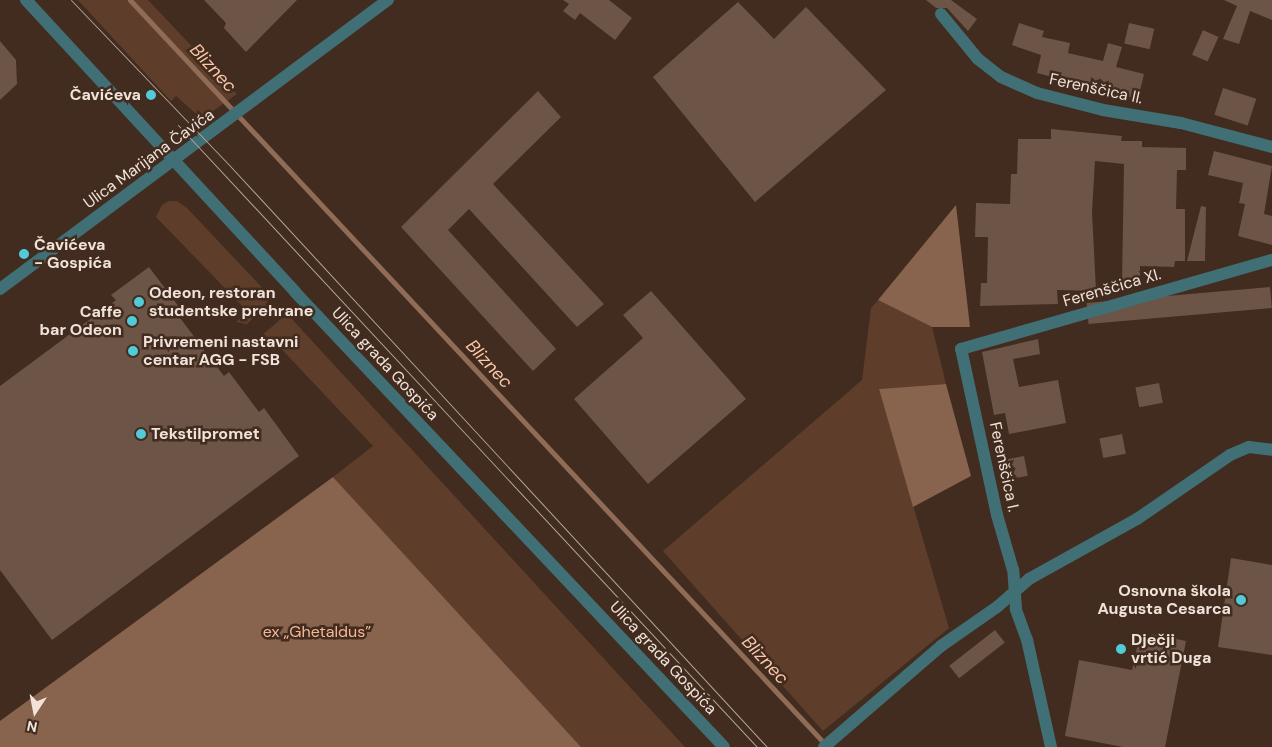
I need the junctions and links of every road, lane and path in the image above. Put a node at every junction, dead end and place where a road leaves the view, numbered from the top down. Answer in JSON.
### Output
{"nodes":[{"id":1,"x":26,"y":0,"type":"edge"},
{"id":2,"x":388,"y":0,"type":"edge"},
{"id":3,"x":941,"y":14,"type":"dead end"},
{"id":4,"x":1272,"y":147,"type":"edge"},
{"id":5,"x":174,"y":160,"type":"junction"},
{"id":6,"x":1272,"y":260,"type":"edge"},
{"id":7,"x":0,"y":289,"type":"edge"},
{"id":8,"x":961,"y":350,"type":"joint"},
{"id":9,"x":1272,"y":450,"type":"edge"},
{"id":10,"x":1015,"y":591,"type":"junction"},
{"id":11,"x":724,"y":747,"type":"edge"},
{"id":12,"x":824,"y":747,"type":"edge"},
{"id":13,"x":1051,"y":747,"type":"edge"}],
"edges":[{"from":1,"to":5,"type":"street","name":"Ulica grada Gospića"},
{"from":2,"to":5,"type":"street","name":"Ulica Marijana Čavića"},
{"from":3,"to":4,"type":"street","name":"Ferenščica II."},
{"from":5,"to":7,"type":"street","name":"Ulica Marijana Čavića"},
{"from":5,"to":11,"type":"street","name":"Ulica grada Gospića"},
{"from":6,"to":8,"type":"street","name":"Ferenščica XI."},
{"from":8,"to":10,"type":"street","name":"Ferenščica I."},
{"from":9,"to":10,"type":"street"},
{"from":10,"to":12,"type":"street"},
{"from":10,"to":13,"type":"street","name":"Ferenščica I."}]}
